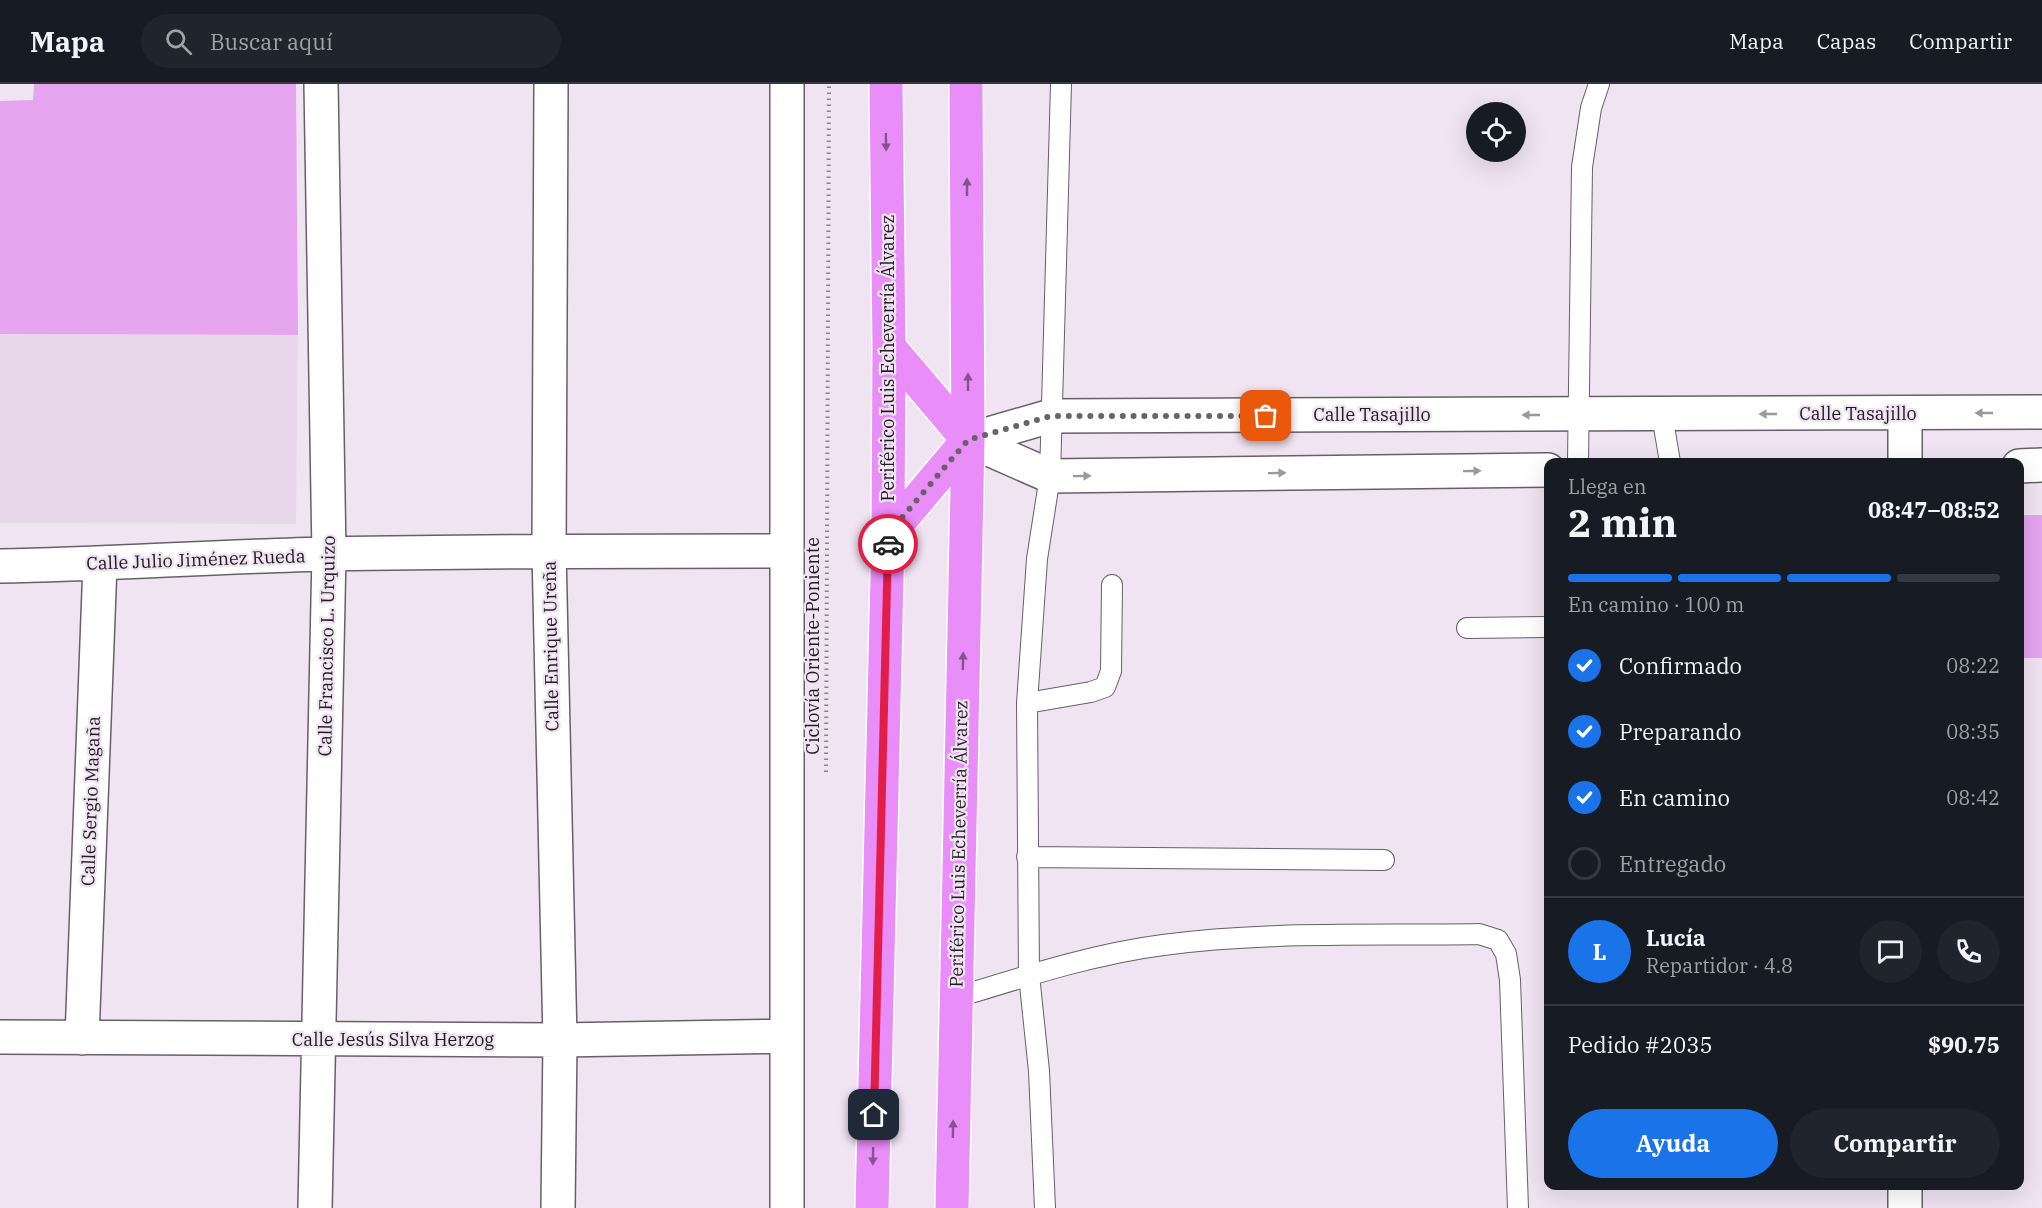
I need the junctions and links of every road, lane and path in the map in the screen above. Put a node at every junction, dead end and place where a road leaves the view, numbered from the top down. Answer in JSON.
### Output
{"nodes":[{"id":1,"x":321,"y":84,"type":"edge"},
{"id":2,"x":551,"y":84,"type":"edge"},
{"id":3,"x":787,"y":84,"type":"edge"},
{"id":4,"x":829,"y":84,"type":"edge"},
{"id":5,"x":886,"y":84,"type":"edge"},
{"id":6,"x":966,"y":84,"type":"edge"},
{"id":7,"x":1061,"y":84,"type":"edge"},
{"id":8,"x":1599,"y":84,"type":"edge"},
{"id":9,"x":889,"y":347,"type":"junction"},
{"id":10,"x":2042,"y":412,"type":"edge"},
{"id":11,"x":1905,"y":413,"type":"junction"},
{"id":12,"x":1577,"y":415,"type":"junction"},
{"id":13,"x":1662,"y":415,"type":"junction"},
{"id":14,"x":1051,"y":416,"type":"junction"},
{"id":15,"x":968,"y":440,"type":"junction"},
{"id":16,"x":1578,"y":458,"type":"edge"},
{"id":17,"x":1669,"y":458,"type":"edge"},
{"id":18,"x":1905,"y":458,"type":"edge"},
{"id":19,"x":2024,"y":465,"type":"edge"},
{"id":20,"x":2042,"y":465,"type":"edge"},
{"id":21,"x":1544,"y":470,"type":"edge"},
{"id":22,"x":1050,"y":476,"type":"junction"},
{"id":23,"x":888,"y":534,"type":"junction"},
{"id":24,"x":549,"y":551,"type":"junction"},
{"id":25,"x":787,"y":551,"type":"junction"},
{"id":26,"x":329,"y":554,"type":"junction"},
{"id":27,"x":100,"y":564,"type":"junction"},
{"id":28,"x":0,"y":566,"type":"edge"},
{"id":29,"x":1112,"y":585,"type":"dead end"},
{"id":30,"x":1544,"y":627,"type":"edge"},
{"id":31,"x":1467,"y":628,"type":"dead end"},
{"id":32,"x":1027,"y":703,"type":"junction"},
{"id":33,"x":826,"y":780,"type":"dead end"},
{"id":34,"x":1027,"y":857,"type":"junction"},
{"id":35,"x":1384,"y":860,"type":"dead end"},
{"id":36,"x":1029,"y":975,"type":"junction"},
{"id":37,"x":955,"y":998,"type":"junction"},
{"id":38,"x":787,"y":1036,"type":"junction"},
{"id":39,"x":0,"y":1037,"type":"edge"},
{"id":40,"x":82,"y":1038,"type":"junction"},
{"id":41,"x":320,"y":1040,"type":"junction"},
{"id":42,"x":560,"y":1040,"type":"junction"},
{"id":43,"x":1905,"y":1190,"type":"edge"},
{"id":44,"x":954,"y":1199,"type":"edge"},
{"id":45,"x":315,"y":1208,"type":"edge"},
{"id":46,"x":558,"y":1208,"type":"edge"},
{"id":47,"x":787,"y":1208,"type":"edge"},
{"id":48,"x":872,"y":1208,"type":"edge"},
{"id":49,"x":1045,"y":1208,"type":"edge"},
{"id":50,"x":1518,"y":1208,"type":"edge"},
{"id":51,"x":1905,"y":1208,"type":"edge"}],
"edges":[{"from":1,"to":26,"type":"street","name":"Calle Francisco L. Urquizo"},
{"from":2,"to":24,"type":"street","name":"Calle Enrique Ureña"},
{"from":3,"to":25,"type":"street"},
{"from":4,"to":33,"type":"path","name":"Ciclovía Oriente-Poniente"},
{"from":5,"to":9,"type":"highway","name":"Periférico Luis Echeverría Álvarez","one_way":true},
{"from":15,"to":6,"type":"highway","name":"Periférico Luis Echeverría Álvarez","one_way":true},
{"from":7,"to":14,"type":"lane"},
{"from":8,"to":12,"type":"lane"},
{"from":9,"to":15,"type":"highway"},
{"from":9,"to":23,"type":"highway","name":"Periférico Luis Echeverría Álvarez"},
{"from":10,"to":11,"type":"street","name":"Calle Tasajillo","one_way":true},
{"from":11,"to":13,"type":"street","name":"Calle Tasajillo","one_way":true},
{"from":11,"to":18,"type":"street"},
{"from":12,"to":13,"type":"street","name":"Calle Tasajillo"},
{"from":12,"to":14,"type":"street","name":"Calle Tasajillo","one_way":true},
{"from":12,"to":16,"type":"lane"},
{"from":13,"to":17,"type":"lane"},
{"from":14,"to":15,"type":"street","name":"Calle Tasajillo"},
{"from":14,"to":22,"type":"lane"},
{"from":15,"to":22,"type":"street"},
{"from":15,"to":23,"type":"highway"},
{"from":37,"to":15,"type":"highway","name":"Periférico Luis Echeverría Álvarez","one_way":true},
{"from":19,"to":20,"type":"street"},
{"from":22,"to":21,"type":"street","one_way":true},
{"from":22,"to":32,"type":"lane"},
{"from":23,"to":48,"type":"highway","name":"Periférico Luis Echeverría Álvarez","one_way":true},
{"from":24,"to":25,"type":"street","name":"Calle Julio Jiménez Rueda"},
{"from":24,"to":26,"type":"street","name":"Calle Julio Jiménez Rueda"},
{"from":24,"to":42,"type":"street","name":"Calle Enrique Ureña"},
{"from":25,"to":38,"type":"street"},
{"from":26,"to":27,"type":"street","name":"Calle Julio Jiménez Rueda"},
{"from":26,"to":41,"type":"street","name":"Calle Francisco L. Urquizo"},
{"from":27,"to":28,"type":"street","name":"Calle Julio Jiménez Rueda"},
{"from":27,"to":40,"type":"street","name":"Calle Sergio Magaña"},
{"from":29,"to":32,"type":"lane"},
{"from":30,"to":31,"type":"lane"},
{"from":32,"to":34,"type":"lane"},
{"from":34,"to":35,"type":"lane"},
{"from":34,"to":36,"type":"lane"},
{"from":36,"to":37,"type":"lane"},
{"from":36,"to":49,"type":"lane"},
{"from":36,"to":50,"type":"lane"},
{"from":44,"to":37,"type":"highway","name":"Periférico Luis Echeverría Álvarez","one_way":true},
{"from":38,"to":42,"type":"street","name":"Calle Jesús Silva Herzog"},
{"from":38,"to":47,"type":"street"},
{"from":39,"to":40,"type":"street","name":"Calle Jesús Silva Herzog"},
{"from":40,"to":41,"type":"street","name":"Calle Jesús Silva Herzog"},
{"from":41,"to":42,"type":"street","name":"Calle Jesús Silva Herzog"},
{"from":41,"to":45,"type":"street","name":"Calle Francisco L. Urquizo"},
{"from":42,"to":46,"type":"street","name":"Calle Enrique Ureña"},
{"from":43,"to":51,"type":"street"}]}
